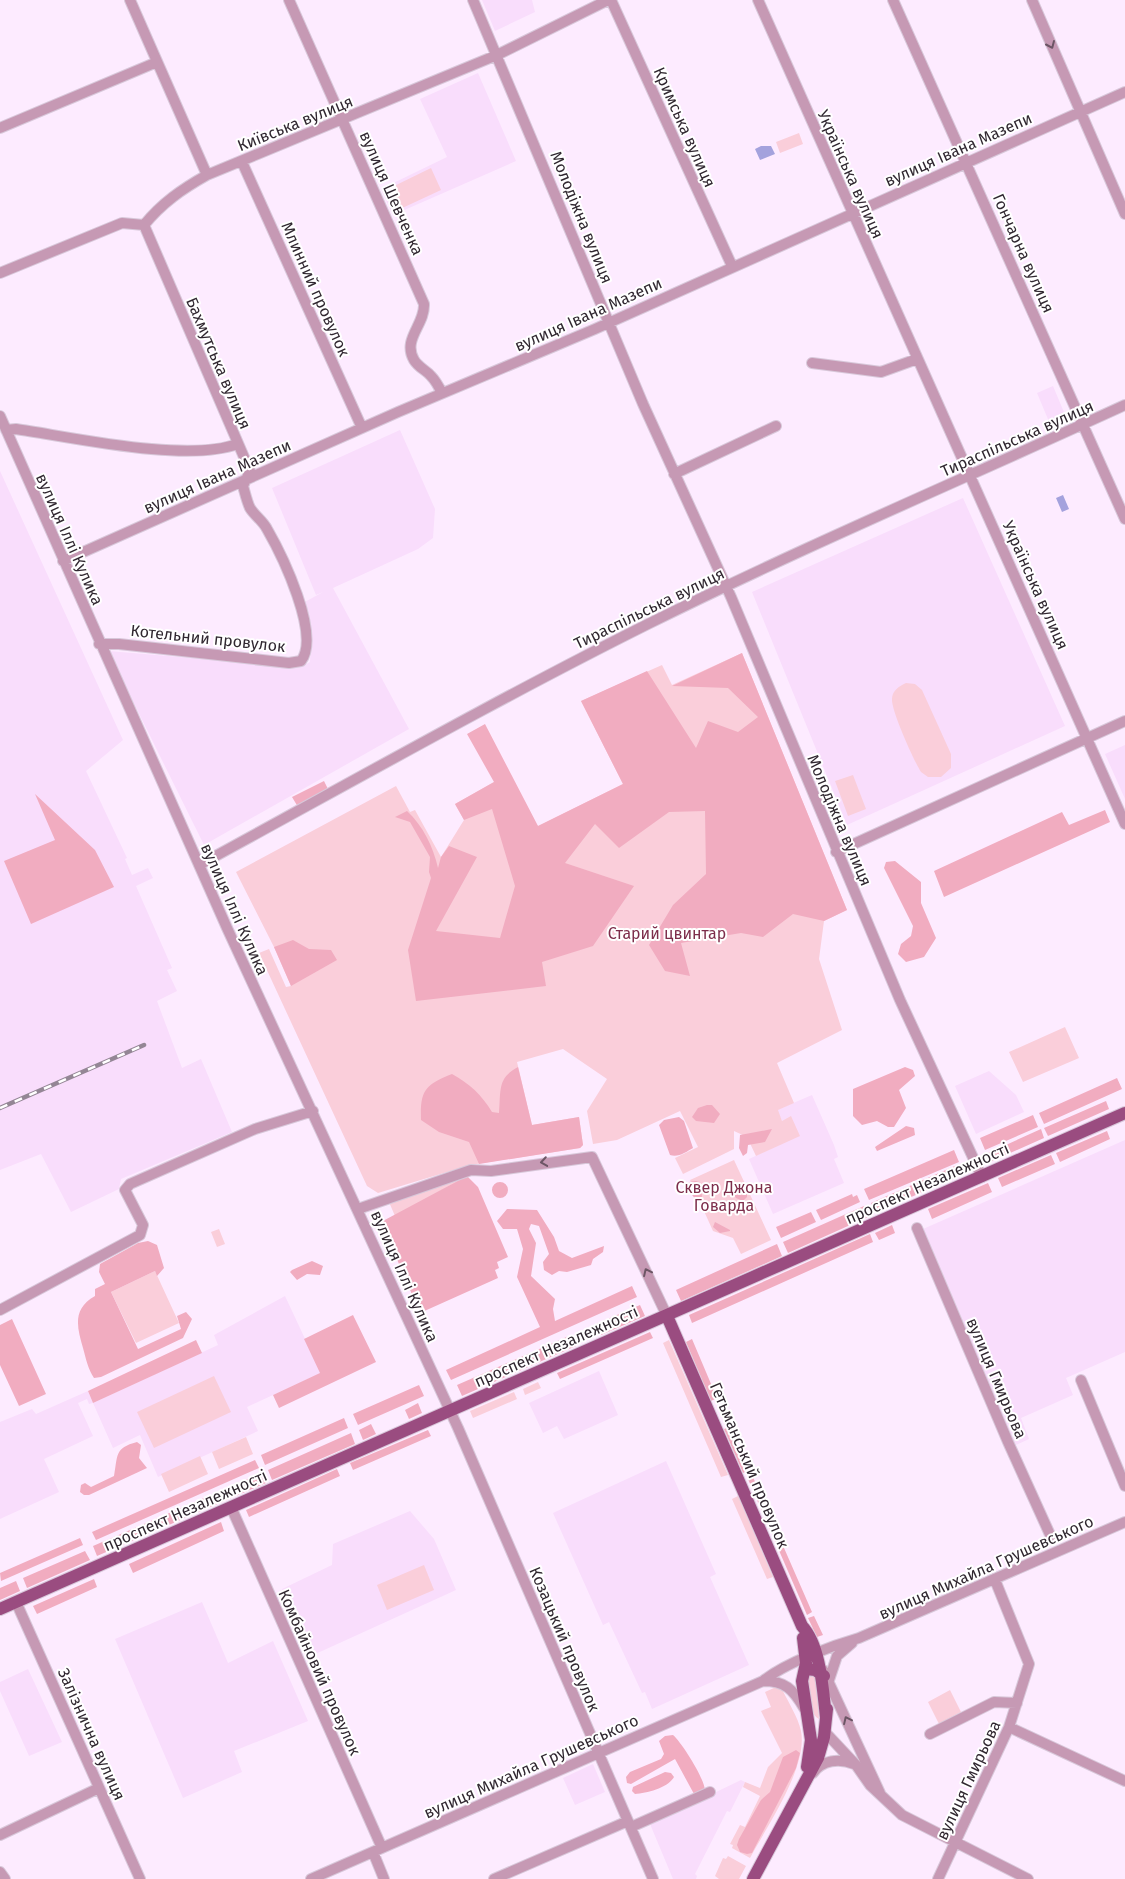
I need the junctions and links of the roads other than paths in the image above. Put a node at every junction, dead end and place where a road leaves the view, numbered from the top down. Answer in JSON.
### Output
{"nodes":[{"id":1,"x":130,"y":0,"type":"edge"},
{"id":2,"x":289,"y":0,"type":"edge"},
{"id":3,"x":473,"y":0,"type":"edge"},
{"id":4,"x":610,"y":0,"type":"edge"},
{"id":5,"x":758,"y":0,"type":"edge"},
{"id":6,"x":893,"y":0,"type":"edge"},
{"id":7,"x":1032,"y":0,"type":"edge"},
{"id":8,"x":497,"y":55,"type":"junction"},
{"id":9,"x":157,"y":62,"type":"junction"},
{"id":10,"x":1125,"y":92,"type":"edge"},
{"id":11,"x":1081,"y":112,"type":"junction"},
{"id":12,"x":342,"y":120,"type":"junction"},
{"id":13,"x":0,"y":128,"type":"edge"},
{"id":14,"x":242,"y":162,"type":"junction"},
{"id":15,"x":968,"y":162,"type":"junction"},
{"id":16,"x":208,"y":175,"type":"junction"},
{"id":17,"x":851,"y":212,"type":"junction"},
{"id":18,"x":1125,"y":214,"type":"edge"},
{"id":19,"x":144,"y":225,"type":"junction"},
{"id":20,"x":732,"y":266,"type":"junction"},
{"id":21,"x":0,"y":273,"type":"edge"},
{"id":22,"x":609,"y":322,"type":"junction"},
{"id":23,"x":917,"y":359,"type":"junction"},
{"id":24,"x":812,"y":363,"type":"dead end"},
{"id":25,"x":442,"y":393,"type":"junction"},
{"id":26,"x":1125,"y":405,"type":"edge"},
{"id":27,"x":0,"y":416,"type":"edge"},
{"id":28,"x":1084,"y":424,"type":"junction"},
{"id":29,"x":776,"y":426,"type":"dead end"},
{"id":30,"x":362,"y":428,"type":"junction"},
{"id":31,"x":6,"y":430,"type":"junction"},
{"id":32,"x":237,"y":444,"type":"junction"},
{"id":33,"x":674,"y":474,"type":"junction"},
{"id":34,"x":970,"y":475,"type":"junction"},
{"id":35,"x":246,"y":480,"type":"junction"},
{"id":36,"x":1125,"y":519,"type":"edge"},
{"id":37,"x":63,"y":561,"type":"junction"},
{"id":38,"x":726,"y":586,"type":"junction"},
{"id":39,"x":100,"y":644,"type":"junction"},
{"id":40,"x":306,"y":650,"type":"joint"},
{"id":41,"x":1125,"y":721,"type":"edge"},
{"id":42,"x":1087,"y":738,"type":"junction"},
{"id":43,"x":1125,"y":824,"type":"edge"},
{"id":44,"x":836,"y":852,"type":"junction"},
{"id":45,"x":199,"y":865,"type":"junction"},
{"id":46,"x":312,"y":1111,"type":"junction"},
{"id":47,"x":1125,"y":1113,"type":"edge"},
{"id":48,"x":982,"y":1177,"type":"junction"},
{"id":49,"x":358,"y":1209,"type":"junction"},
{"id":50,"x":917,"y":1228,"type":"dead end"},
{"id":51,"x":0,"y":1310,"type":"edge"},
{"id":52,"x":667,"y":1316,"type":"junction"},
{"id":53,"x":1081,"y":1380,"type":"dead end"},
{"id":54,"x":450,"y":1410,"type":"junction"},
{"id":55,"x":1125,"y":1486,"type":"edge"},
{"id":56,"x":232,"y":1508,"type":"junction"},
{"id":57,"x":1125,"y":1522,"type":"edge"},
{"id":58,"x":1052,"y":1539,"type":"dead end"},
{"id":59,"x":995,"y":1580,"type":"junction"},
{"id":60,"x":16,"y":1602,"type":"junction"},
{"id":61,"x":0,"y":1609,"type":"edge"},
{"id":62,"x":843,"y":1646,"type":"junction"},
{"id":63,"x":829,"y":1647,"type":"junction"},
{"id":64,"x":811,"y":1659,"type":"junction"},
{"id":65,"x":763,"y":1681,"type":"junction"},
{"id":66,"x":1017,"y":1703,"type":"junction"},
{"id":67,"x":817,"y":1718,"type":"junction"},
{"id":68,"x":1009,"y":1727,"type":"junction"},
{"id":69,"x":824,"y":1732,"type":"junction"},
{"id":70,"x":930,"y":1734,"type":"dead end"},
{"id":71,"x":598,"y":1752,"type":"junction"},
{"id":72,"x":856,"y":1765,"type":"junction"},
{"id":73,"x":1125,"y":1781,"type":"edge"},
{"id":74,"x":99,"y":1788,"type":"junction"},
{"id":75,"x":710,"y":1792,"type":"dead end"},
{"id":76,"x":880,"y":1794,"type":"junction"},
{"id":77,"x":795,"y":1798,"type":"junction"},
{"id":78,"x":629,"y":1824,"type":"junction"},
{"id":79,"x":0,"y":1835,"type":"edge"},
{"id":80,"x":956,"y":1844,"type":"junction"},
{"id":81,"x":377,"y":1850,"type":"junction"},
{"id":82,"x":0,"y":1872,"type":"edge"},
{"id":83,"x":5,"y":1879,"type":"edge"},
{"id":84,"x":140,"y":1879,"type":"edge"},
{"id":85,"x":311,"y":1879,"type":"edge"},
{"id":86,"x":384,"y":1879,"type":"edge"},
{"id":87,"x":494,"y":1879,"type":"edge"},
{"id":88,"x":653,"y":1879,"type":"edge"},
{"id":89,"x":753,"y":1879,"type":"edge"},
{"id":90,"x":938,"y":1879,"type":"edge"},
{"id":91,"x":1028,"y":1879,"type":"edge"}],
"edges":[{"from":1,"to":9,"type":"street"},
{"from":2,"to":12,"type":"street","name":"вулиця Шевченка"},
{"from":3,"to":8,"type":"street","name":"Молодіжна вулиця"},
{"from":4,"to":8,"type":"street","name":"Київська вулиця"},
{"from":4,"to":20,"type":"street","name":"Кримська вулиця"},
{"from":5,"to":17,"type":"street","name":"Українська вулиця"},
{"from":6,"to":15,"type":"street","name":"Гончарна вулиця"},
{"from":7,"to":11,"type":"street","one_way":true},
{"from":8,"to":12,"type":"street","name":"Київська вулиця"},
{"from":8,"to":22,"type":"street","name":"Молодіжна вулиця"},
{"from":9,"to":13,"type":"street"},
{"from":9,"to":16,"type":"street"},
{"from":10,"to":11,"type":"street","name":"вулиця Івана Мазепи"},
{"from":11,"to":15,"type":"street","name":"вулиця Івана Мазепи"},
{"from":11,"to":18,"type":"street"},
{"from":12,"to":14,"type":"street","name":"Київська вулиця"},
{"from":12,"to":25,"type":"street","name":"вулиця Шевченка"},
{"from":14,"to":16,"type":"street","name":"Київська вулиця"},
{"from":14,"to":30,"type":"street","name":"Млинний провулок"},
{"from":15,"to":17,"type":"street","name":"вулиця Івана Мазепи"},
{"from":15,"to":28,"type":"street","name":"Гончарна вулиця"},
{"from":16,"to":19,"type":"street","name":"Київська вулиця"},
{"from":17,"to":20,"type":"street","name":"вулиця Івана Мазепи"},
{"from":17,"to":23,"type":"street","name":"Українська вулиця"},
{"from":19,"to":21,"type":"street"},
{"from":19,"to":32,"type":"street","name":"Бахмутська вулиця"},
{"from":20,"to":22,"type":"street","name":"вулиця Івана Мазепи"},
{"from":22,"to":25,"type":"street","name":"вулиця Івана Мазепи"},
{"from":22,"to":33,"type":"street","name":"Молодіжна вулиця"},
{"from":23,"to":24,"type":"street"},
{"from":23,"to":34,"type":"street","name":"Українська вулиця"},
{"from":25,"to":30,"type":"street","name":"вулиця Івана Мазепи"},
{"from":26,"to":28,"type":"street","name":"Тираспільська вулиця"},
{"from":27,"to":31,"type":"street","name":"вулиця Іллі Кулика"},
{"from":28,"to":34,"type":"street","name":"Тираспільська вулиця"},
{"from":28,"to":36,"type":"street","name":"Гончарна вулиця"},
{"from":29,"to":33,"type":"street"},
{"from":30,"to":35,"type":"street","name":"вулиця Івана Мазепи"},
{"from":31,"to":32,"type":"street"},
{"from":31,"to":37,"type":"street","name":"вулиця Іллі Кулика"},
{"from":32,"to":35,"type":"street","name":"Бахмутська вулиця"},
{"from":33,"to":38,"type":"street","name":"Молодіжна вулиця"},
{"from":34,"to":38,"type":"street","name":"Тираспільська вулиця"},
{"from":34,"to":42,"type":"street","name":"Українська вулиця"},
{"from":35,"to":37,"type":"street","name":"вулиця Івана Мазепи"},
{"from":35,"to":40,"type":"street","name":"Бахмутська вулиця"},
{"from":37,"to":39,"type":"street","name":"вулиця Іллі Кулика"},
{"from":38,"to":44,"type":"street","name":"Молодіжна вулиця"},
{"from":38,"to":45,"type":"street","name":"Тираспільська вулиця"},
{"from":39,"to":40,"type":"street","name":"Котельний провулок"},
{"from":39,"to":45,"type":"street","name":"вулиця Іллі Кулика"},
{"from":41,"to":42,"type":"street"},
{"from":42,"to":43,"type":"street","name":"Українська вулиця"},
{"from":42,"to":44,"type":"street"},
{"from":44,"to":48,"type":"street","name":"Молодіжна вулиця"},
{"from":45,"to":46,"type":"street","name":"вулиця Іллі Кулика"},
{"from":46,"to":49,"type":"street","name":"вулиця Іллі Кулика"},
{"from":46,"to":51,"type":"street"},
{"from":47,"to":48,"type":"main road","name":"проспект Незалежності"},
{"from":48,"to":52,"type":"main road","name":"проспект Незалежності"},
{"from":52,"to":49,"type":"street","one_way":true},
{"from":49,"to":54,"type":"street","name":"вулиця Іллі Кулика"},
{"from":50,"to":58,"type":"street","name":"вулиця Гмирьова"},
{"from":52,"to":54,"type":"main road","name":"проспект Незалежності"},
{"from":52,"to":64,"type":"main road","name":"Гетьманський провулок"},
{"from":53,"to":55,"type":"street"},
{"from":54,"to":56,"type":"main road","name":"проспект Незалежності"},
{"from":54,"to":71,"type":"street","name":"Козацький провулок"},
{"from":56,"to":60,"type":"main road","name":"проспект Незалежності"},
{"from":56,"to":81,"type":"street","name":"Комбайновий провулок"},
{"from":57,"to":59,"type":"street","name":"вулиця Михайла Грушевського"},
{"from":59,"to":62,"type":"street","name":"вулиця Михайла Грушевського"},
{"from":59,"to":66,"type":"street","name":"вулиця Гмирьова"},
{"from":60,"to":61,"type":"main road","name":"проспект Незалежності"},
{"from":60,"to":74,"type":"street","name":"Залізнична вулиця"},
{"from":62,"to":63,"type":"street"},
{"from":62,"to":64,"type":"street"},
{"from":62,"to":64,"type":"street"},
{"from":63,"to":64,"type":"street"},
{"from":63,"to":64,"type":"street"},
{"from":64,"to":65,"type":"street","name":"вулиця Михайла Грушевського"},
{"from":64,"to":67,"type":"main road"},
{"from":64,"to":67,"type":"main road"},
{"from":76,"to":64,"type":"street","one_way":true},
{"from":65,"to":67,"type":"street"},
{"from":65,"to":71,"type":"street","name":"вулиця Михайла Грушевського"},
{"from":66,"to":68,"type":"street","name":"вулиця Гмирьова"},
{"from":66,"to":70,"type":"street"},
{"from":67,"to":69,"type":"main road"},
{"from":67,"to":77,"type":"main road"},
{"from":68,"to":73,"type":"street"},
{"from":68,"to":80,"type":"street","name":"вулиця Гмирьова"},
{"from":69,"to":72,"type":"street"},
{"from":69,"to":77,"type":"main road"},
{"from":71,"to":78,"type":"street","name":"Козацький провулок"},
{"from":71,"to":81,"type":"street","name":"вулиця Михайла Грушевського"},
{"from":72,"to":76,"type":"street"},
{"from":72,"to":77,"type":"street"},
{"from":74,"to":79,"type":"street"},
{"from":74,"to":84,"type":"street","name":"Залізнична вулиця"},
{"from":75,"to":78,"type":"street"},
{"from":76,"to":80,"type":"street"},
{"from":77,"to":89,"type":"main road"},
{"from":78,"to":87,"type":"street"},
{"from":78,"to":88,"type":"street","name":"Козацький провулок"},
{"from":80,"to":90,"type":"street","name":"вулиця Гмирьова"},
{"from":80,"to":91,"type":"street"},
{"from":81,"to":85,"type":"street","name":"вулиця Михайла Грушевського"},
{"from":81,"to":86,"type":"street","name":"Комбайновий провулок"},
{"from":82,"to":83,"type":"street"}]}
